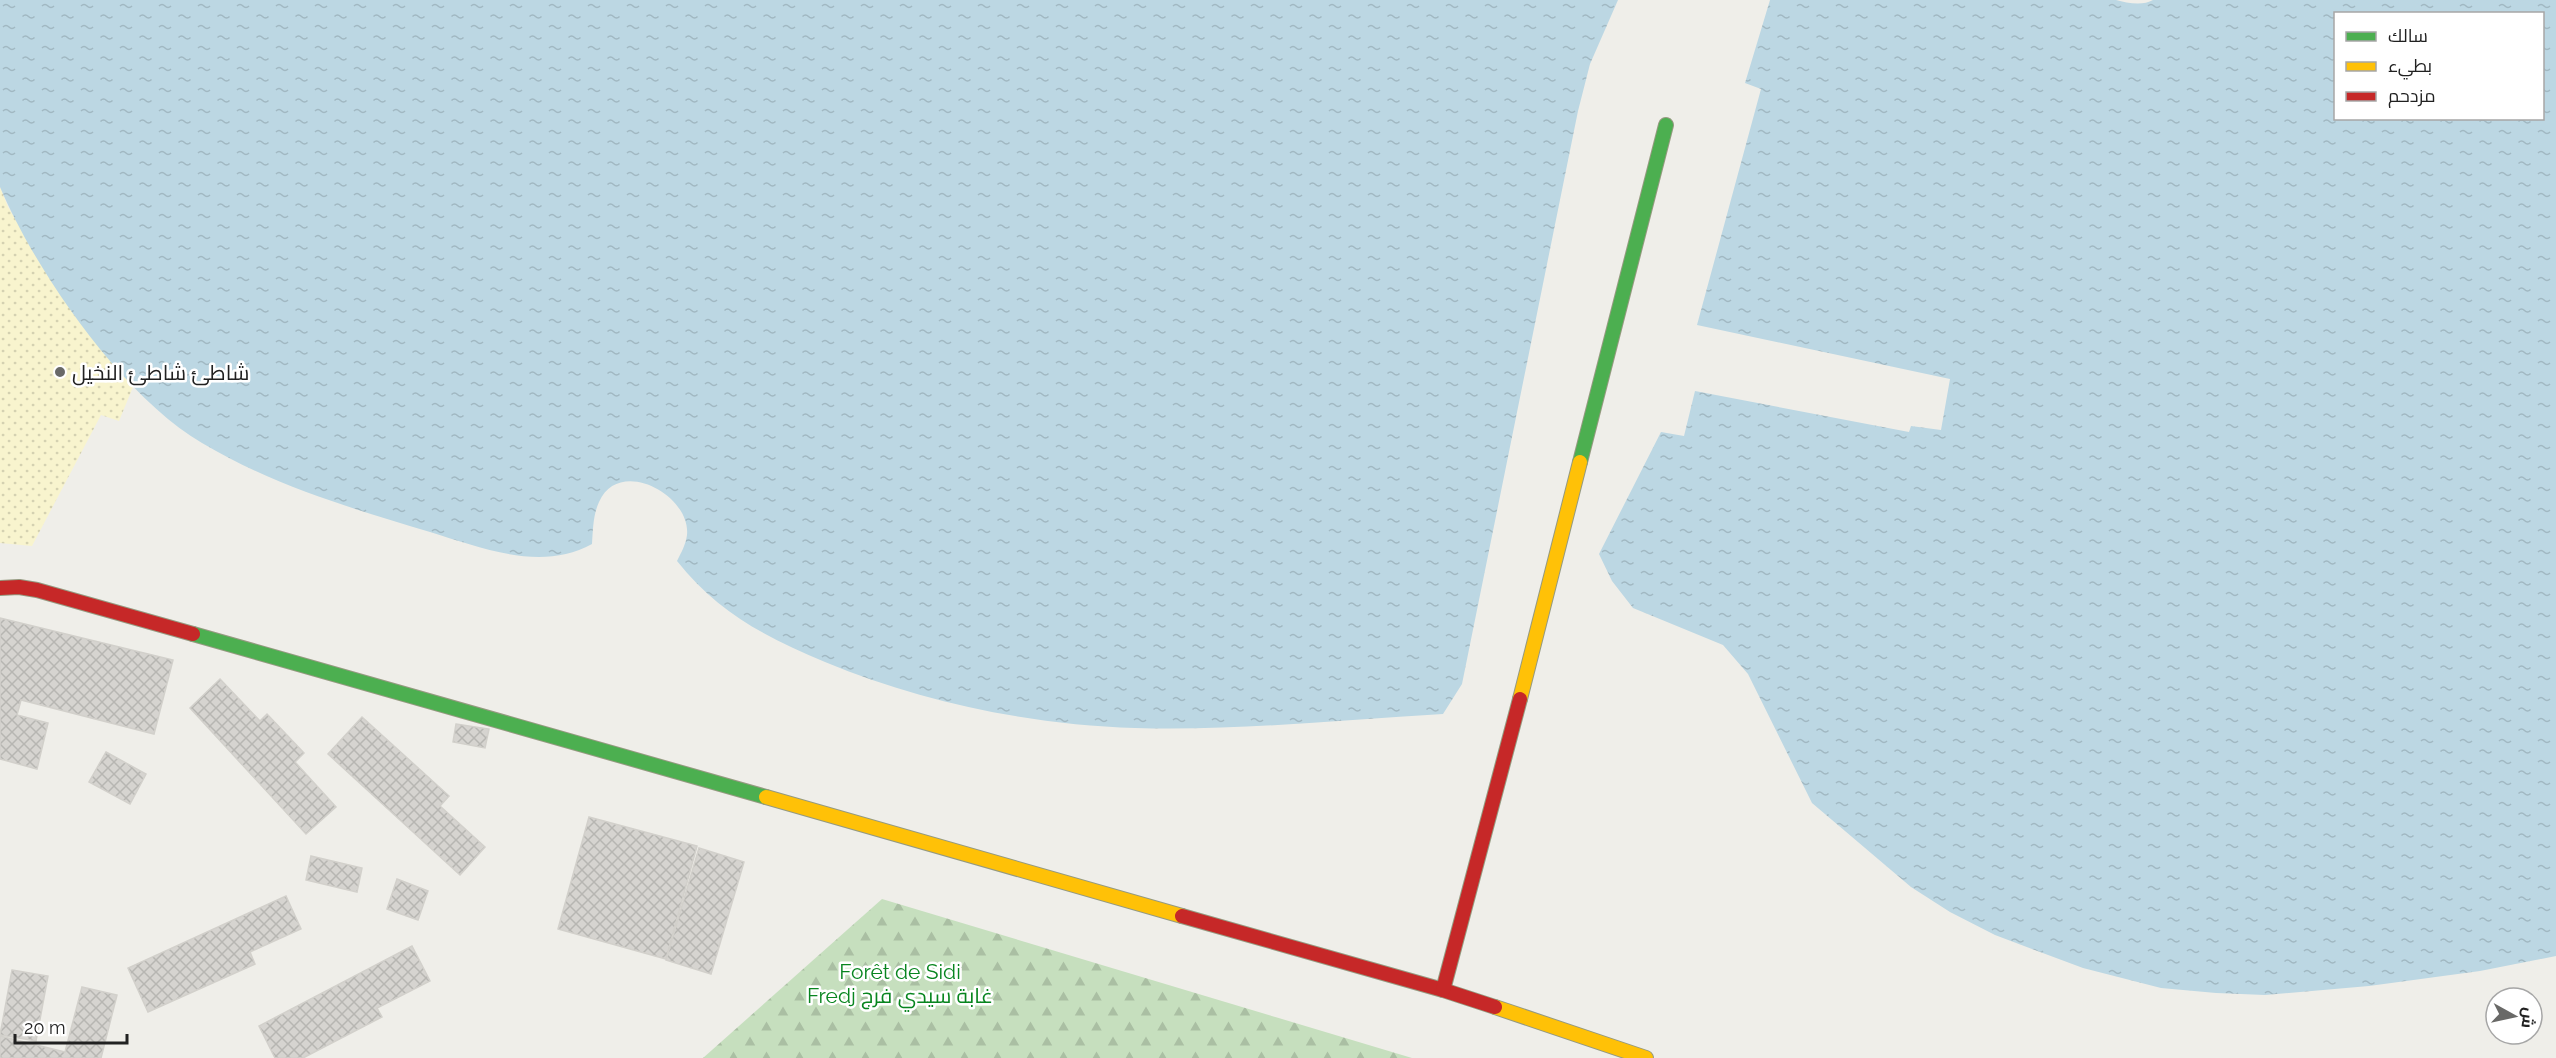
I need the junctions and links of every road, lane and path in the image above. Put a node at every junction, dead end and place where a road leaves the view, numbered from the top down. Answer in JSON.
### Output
{"nodes":[{"id":1,"x":1666,"y":125,"type":"dead end"},
{"id":2,"x":0,"y":588,"type":"edge"},
{"id":3,"x":1443,"y":990,"type":"junction"},
{"id":4,"x":1646,"y":1058,"type":"edge"}],
"edges":[{"from":1,"to":3,"type":"street"},
{"from":2,"to":3,"type":"street"},
{"from":3,"to":4,"type":"street"}]}
